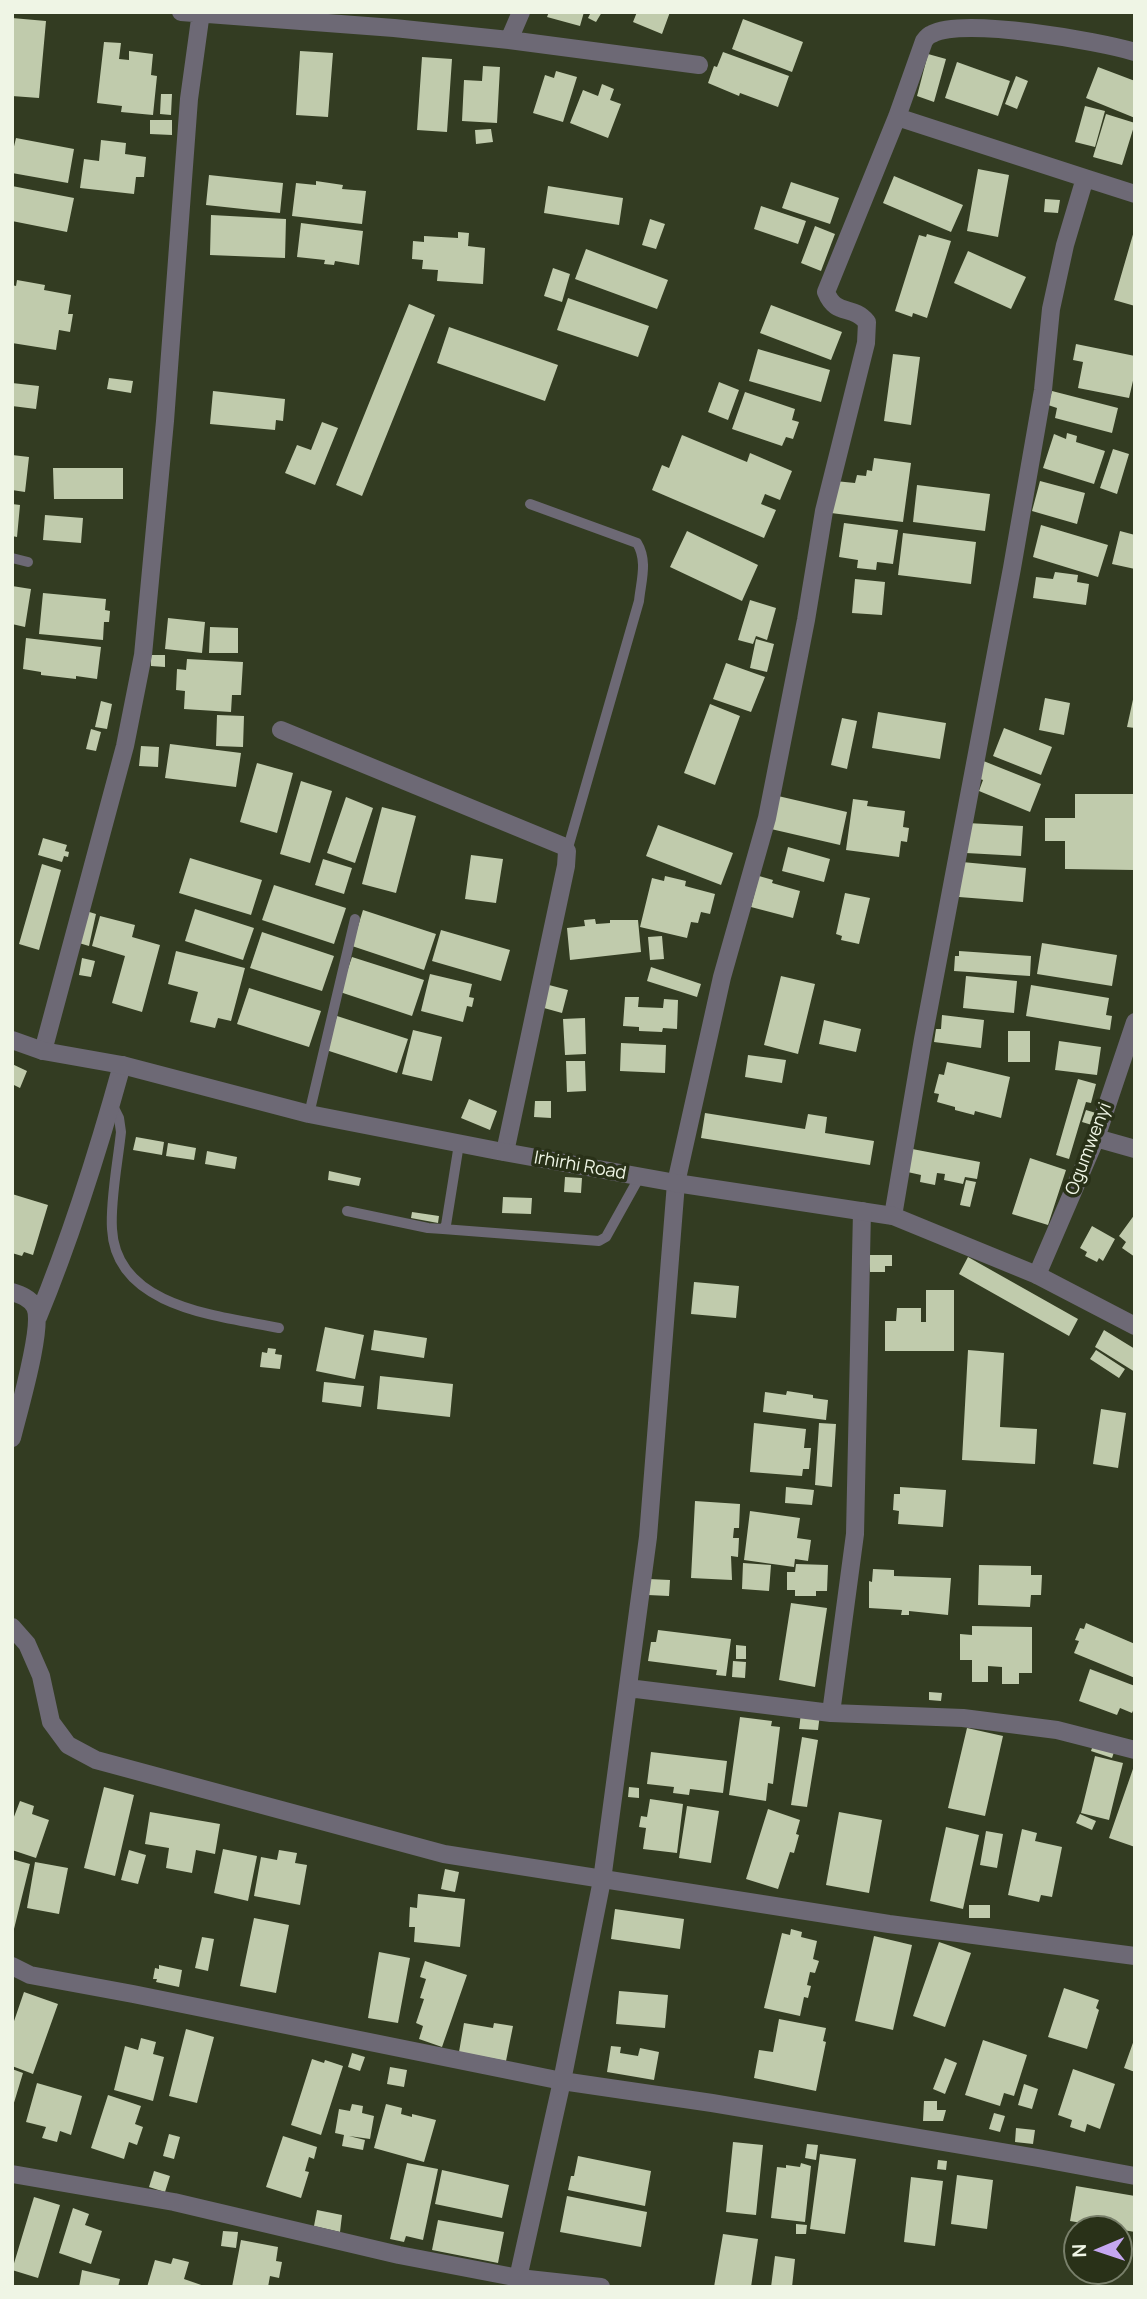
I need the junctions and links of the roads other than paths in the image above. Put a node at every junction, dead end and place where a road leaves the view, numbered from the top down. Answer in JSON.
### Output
{"nodes":[{"id":1,"x":181,"y":12,"type":"edge"},
{"id":2,"x":521,"y":12,"type":"edge"},
{"id":3,"x":201,"y":13,"type":"edge"},
{"id":4,"x":397,"y":20,"type":"edge"},
{"id":5,"x":509,"y":40,"type":"junction"},
{"id":6,"x":1135,"y":52,"type":"edge"},
{"id":7,"x":699,"y":65,"type":"dead end"},
{"id":8,"x":897,"y":117,"type":"junction"},
{"id":9,"x":1085,"y":178,"type":"junction"},
{"id":10,"x":1135,"y":194,"type":"edge"},
{"id":11,"x":530,"y":504,"type":"dead end"},
{"id":12,"x":12,"y":558,"type":"edge"},
{"id":13,"x":27,"y":562,"type":"dead end"},
{"id":14,"x":281,"y":730,"type":"dead end"},
{"id":15,"x":566,"y":850,"type":"junction"},
{"id":16,"x":355,"y":919,"type":"dead end"},
{"id":17,"x":1135,"y":1022,"type":"edge"},
{"id":18,"x":12,"y":1040,"type":"edge"},
{"id":19,"x":43,"y":1051,"type":"junction"},
{"id":20,"x":122,"y":1065,"type":"junction"},
{"id":21,"x":112,"y":1104,"type":"junction"},
{"id":22,"x":309,"y":1114,"type":"junction"},
{"id":23,"x":1096,"y":1138,"type":"junction"},
{"id":24,"x":458,"y":1143,"type":"junction"},
{"id":25,"x":1135,"y":1149,"type":"edge"},
{"id":26,"x":505,"y":1153,"type":"junction"},
{"id":27,"x":640,"y":1176,"type":"junction"},
{"id":28,"x":676,"y":1183,"type":"junction"},
{"id":29,"x":347,"y":1211,"type":"dead end"},
{"id":30,"x":862,"y":1211,"type":"junction"},
{"id":31,"x":893,"y":1216,"type":"junction"},
{"id":32,"x":443,"y":1229,"type":"junction"},
{"id":33,"x":1037,"y":1275,"type":"junction"},
{"id":34,"x":12,"y":1292,"type":"edge"},
{"id":35,"x":38,"y":1317,"type":"junction"},
{"id":36,"x":1135,"y":1326,"type":"edge"},
{"id":37,"x":279,"y":1328,"type":"dead end"},
{"id":38,"x":12,"y":1438,"type":"edge"},
{"id":39,"x":12,"y":1627,"type":"edge"},
{"id":40,"x":628,"y":1688,"type":"junction"},
{"id":41,"x":831,"y":1713,"type":"junction"},
{"id":42,"x":1135,"y":1750,"type":"edge"},
{"id":43,"x":602,"y":1881,"type":"junction"},
{"id":44,"x":1135,"y":1956,"type":"edge"},
{"id":45,"x":12,"y":1966,"type":"edge"},
{"id":46,"x":562,"y":2081,"type":"junction"},
{"id":47,"x":12,"y":2174,"type":"edge"},
{"id":48,"x":1135,"y":2176,"type":"edge"},
{"id":49,"x":517,"y":2282,"type":"edge"},
{"id":50,"x":601,"y":2287,"type":"edge"}],
"edges":[{"from":1,"to":3,"type":"street"},
{"from":2,"to":5,"type":"street"},
{"from":3,"to":4,"type":"street"},
{"from":3,"to":19,"type":"street"},
{"from":4,"to":5,"type":"street"},
{"from":5,"to":7,"type":"street"},
{"from":6,"to":8,"type":"street"},
{"from":8,"to":9,"type":"street"},
{"from":8,"to":28,"type":"street"},
{"from":9,"to":10,"type":"street"},
{"from":9,"to":31,"type":"street"},
{"from":11,"to":15,"type":"lane"},
{"from":12,"to":13,"type":"lane"},
{"from":14,"to":15,"type":"street"},
{"from":15,"to":26,"type":"street"},
{"from":16,"to":22,"type":"lane"},
{"from":17,"to":23,"type":"street","name":"Ogumwenyi"},
{"from":18,"to":19,"type":"street","name":"Irhirhi Road"},
{"from":19,"to":20,"type":"street","name":"Irhirhi Road"},
{"from":20,"to":21,"type":"street"},
{"from":20,"to":22,"type":"street","name":"Irhirhi Road"},
{"from":21,"to":35,"type":"street"},
{"from":21,"to":37,"type":"lane"},
{"from":22,"to":24,"type":"street","name":"Irhirhi Road"},
{"from":23,"to":25,"type":"street"},
{"from":23,"to":33,"type":"street","name":"Ogumwenyi"},
{"from":24,"to":26,"type":"street","name":"Irhirhi Road"},
{"from":24,"to":32,"type":"lane"},
{"from":26,"to":27,"type":"street","name":"Irhirhi Road"},
{"from":27,"to":28,"type":"street","name":"Irhirhi Road"},
{"from":27,"to":32,"type":"lane"},
{"from":28,"to":30,"type":"street","name":"Irhirhi Road"},
{"from":28,"to":40,"type":"street"},
{"from":29,"to":32,"type":"lane"},
{"from":30,"to":31,"type":"street","name":"Irhirhi Road"},
{"from":30,"to":41,"type":"street"},
{"from":31,"to":33,"type":"street","name":"Irhirhi Road"},
{"from":33,"to":36,"type":"street","name":"Irhirhi Road"},
{"from":34,"to":35,"type":"street"},
{"from":35,"to":38,"type":"street"},
{"from":39,"to":43,"type":"street"},
{"from":40,"to":41,"type":"street"},
{"from":40,"to":43,"type":"street"},
{"from":41,"to":42,"type":"street"},
{"from":43,"to":44,"type":"street"},
{"from":43,"to":46,"type":"street"},
{"from":45,"to":46,"type":"street"},
{"from":46,"to":48,"type":"street"},
{"from":46,"to":49,"type":"street"},
{"from":47,"to":49,"type":"street"},
{"from":49,"to":50,"type":"street"}]}
